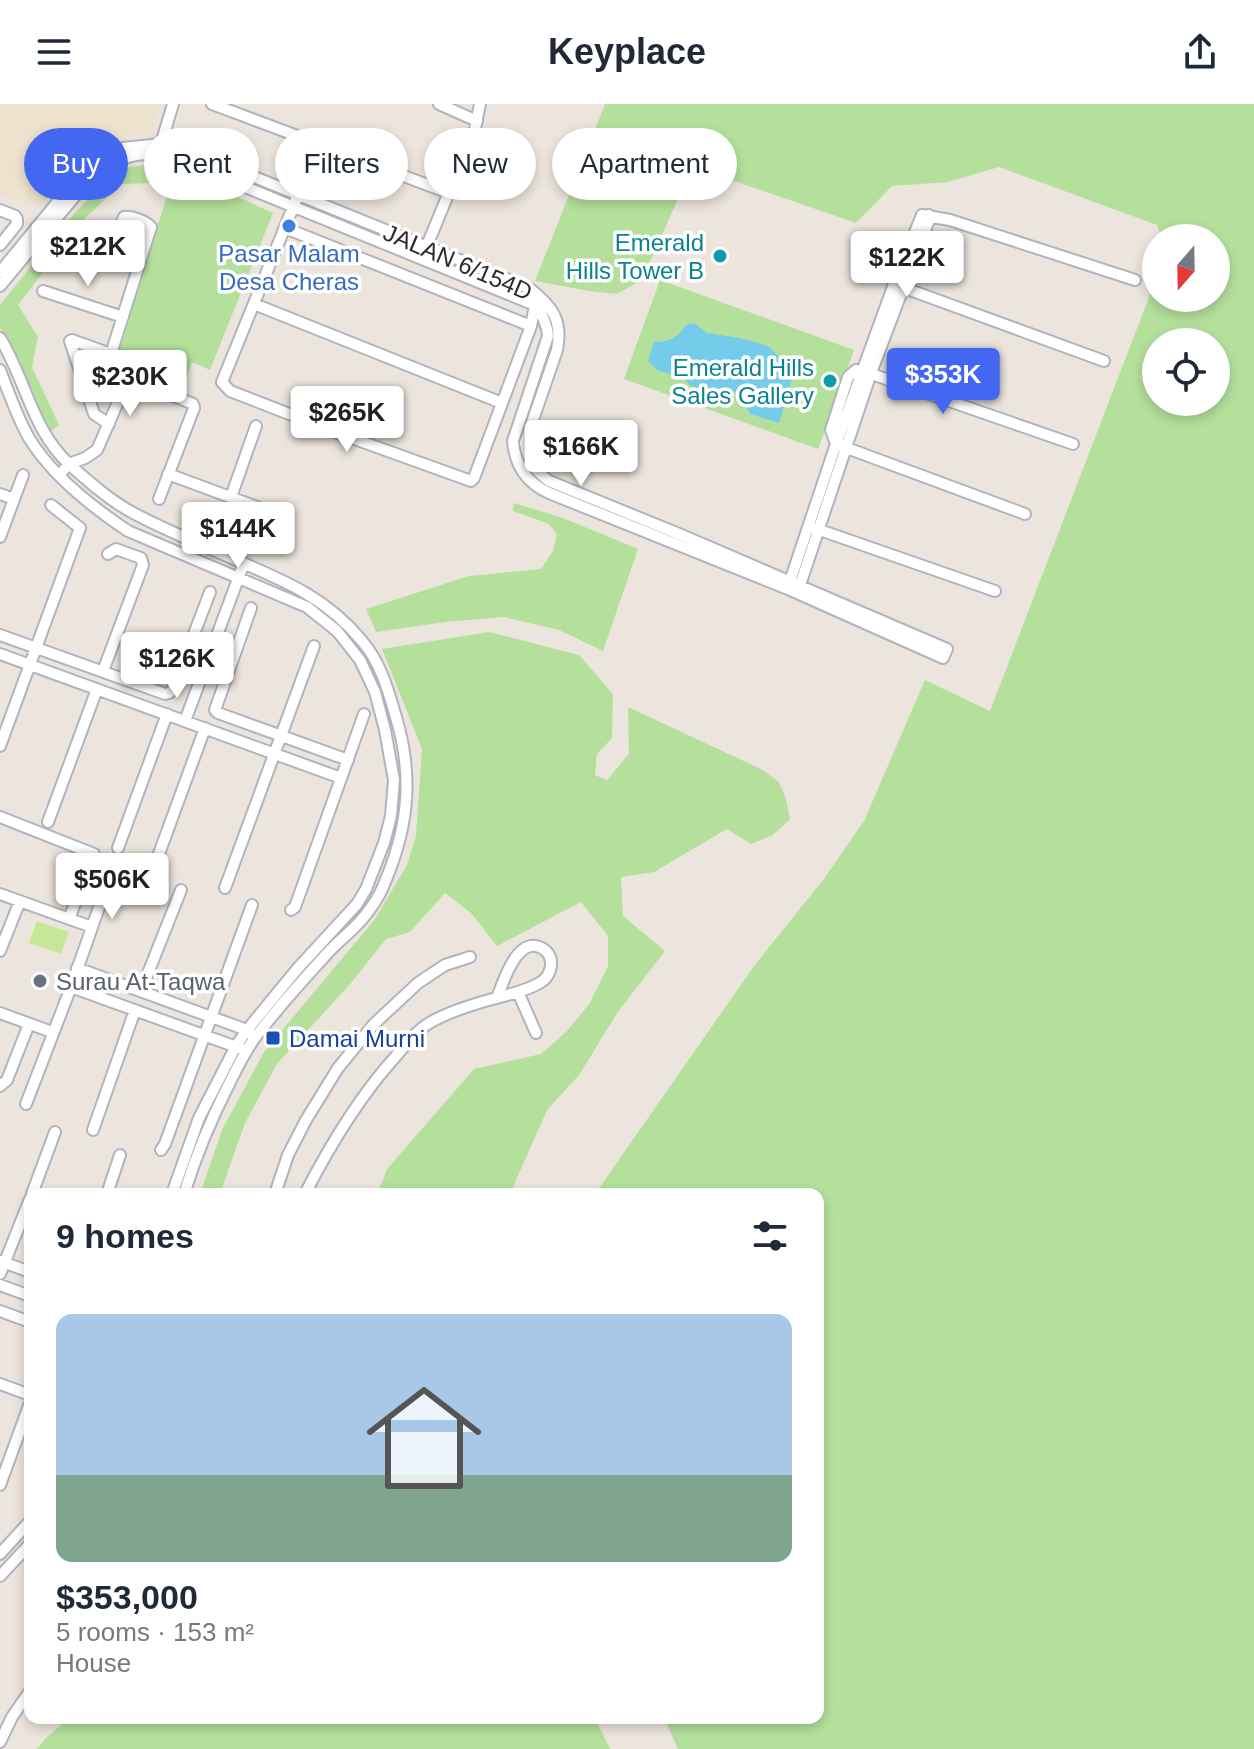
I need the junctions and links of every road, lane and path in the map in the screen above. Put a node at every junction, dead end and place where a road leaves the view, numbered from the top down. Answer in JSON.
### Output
{"nodes":[{"id":1,"x":173,"y":104,"type":"edge"},
{"id":2,"x":212,"y":104,"type":"edge"},
{"id":3,"x":439,"y":104,"type":"edge"},
{"id":4,"x":480,"y":104,"type":"edge"},
{"id":5,"x":235,"y":108,"type":"edge"},
{"id":6,"x":477,"y":121,"type":"junction"},
{"id":7,"x":164,"y":128,"type":"edge"},
{"id":8,"x":474,"y":128,"type":"edge"},
{"id":9,"x":144,"y":145,"type":"edge"},
{"id":10,"x":144,"y":149,"type":"edge"},
{"id":11,"x":424,"y":183,"type":"edge"},
{"id":12,"x":259,"y":192,"type":"edge"},
{"id":13,"x":296,"y":200,"type":"edge"},
{"id":14,"x":310,"y":200,"type":"edge"},
{"id":15,"x":446,"y":200,"type":"edge"},
{"id":16,"x":293,"y":206,"type":"junction"},
{"id":17,"x":0,"y":210,"type":"edge"},
{"id":18,"x":285,"y":228,"type":"junction"},
{"id":19,"x":431,"y":236,"type":"junction"},
{"id":20,"x":413,"y":242,"type":"junction"},
{"id":21,"x":0,"y":245,"type":"edge"},
{"id":22,"x":427,"y":247,"type":"junction"},
{"id":23,"x":445,"y":255,"type":"junction"},
{"id":24,"x":422,"y":258,"type":"junction"},
{"id":25,"x":91,"y":266,"type":"dead end"},
{"id":26,"x":0,"y":272,"type":"edge"},
{"id":27,"x":1135,"y":280,"type":"dead end"},
{"id":28,"x":0,"y":286,"type":"edge"},
{"id":29,"x":899,"y":286,"type":"junction"},
{"id":30,"x":529,"y":288,"type":"junction"},
{"id":31,"x":43,"y":291,"type":"dead end"},
{"id":32,"x":254,"y":304,"type":"junction"},
{"id":33,"x":535,"y":305,"type":"junction"},
{"id":34,"x":123,"y":317,"type":"junction"},
{"id":35,"x":531,"y":326,"type":"junction"},
{"id":36,"x":0,"y":338,"type":"edge"},
{"id":37,"x":111,"y":354,"type":"junction"},
{"id":38,"x":1104,"y":361,"type":"dead end"},
{"id":39,"x":0,"y":370,"type":"edge"},
{"id":40,"x":867,"y":372,"type":"junction"},
{"id":41,"x":129,"y":377,"type":"junction"},
{"id":42,"x":502,"y":403,"type":"junction"},
{"id":43,"x":109,"y":424,"type":"junction"},
{"id":44,"x":256,"y":426,"type":"dead end"},
{"id":45,"x":1073,"y":444,"type":"dead end"},
{"id":46,"x":841,"y":446,"type":"junction"},
{"id":47,"x":74,"y":462,"type":"junction"},
{"id":48,"x":168,"y":474,"type":"junction"},
{"id":49,"x":23,"y":475,"type":"dead end"},
{"id":50,"x":59,"y":475,"type":"junction"},
{"id":51,"x":0,"y":494,"type":"edge"},
{"id":52,"x":231,"y":497,"type":"junction"},
{"id":53,"x":14,"y":499,"type":"junction"},
{"id":54,"x":159,"y":499,"type":"dead end"},
{"id":55,"x":51,"y":505,"type":"dead end"},
{"id":56,"x":257,"y":507,"type":"dead end"},
{"id":57,"x":1025,"y":514,"type":"dead end"},
{"id":58,"x":813,"y":528,"type":"junction"},
{"id":59,"x":0,"y":537,"type":"edge"},
{"id":60,"x":108,"y":554,"type":"dead end"},
{"id":61,"x":244,"y":563,"type":"junction"},
{"id":62,"x":215,"y":568,"type":"junction"},
{"id":63,"x":238,"y":578,"type":"junction"},
{"id":64,"x":260,"y":587,"type":"junction"},
{"id":65,"x":794,"y":587,"type":"junction"},
{"id":66,"x":995,"y":591,"type":"dead end"},
{"id":67,"x":210,"y":592,"type":"dead end"},
{"id":68,"x":230,"y":597,"type":"junction"},
{"id":69,"x":251,"y":608,"type":"dead end"},
{"id":70,"x":0,"y":635,"type":"edge"},
{"id":71,"x":314,"y":646,"type":"dead end"},
{"id":72,"x":35,"y":647,"type":"junction"},
{"id":73,"x":0,"y":654,"type":"edge"},
{"id":74,"x":945,"y":654,"type":"dead end"},
{"id":75,"x":29,"y":664,"type":"junction"},
{"id":76,"x":103,"y":671,"type":"junction"},
{"id":77,"x":97,"y":689,"type":"junction"},
{"id":78,"x":167,"y":714,"type":"junction"},
{"id":79,"x":364,"y":714,"type":"dead end"},
{"id":80,"x":185,"y":721,"type":"junction"},
{"id":81,"x":205,"y":728,"type":"junction"},
{"id":82,"x":281,"y":736,"type":"junction"},
{"id":83,"x":0,"y":746,"type":"edge"},
{"id":84,"x":275,"y":753,"type":"junction"},
{"id":85,"x":348,"y":760,"type":"junction"},
{"id":86,"x":341,"y":778,"type":"junction"},
{"id":87,"x":0,"y":817,"type":"edge"},
{"id":88,"x":48,"y":822,"type":"dead end"},
{"id":89,"x":384,"y":843,"type":"junction"},
{"id":90,"x":398,"y":847,"type":"junction"},
{"id":91,"x":118,"y":848,"type":"dead end"},
{"id":92,"x":115,"y":862,"type":"dead end"},
{"id":93,"x":156,"y":862,"type":"dead end"},
{"id":94,"x":225,"y":888,"type":"dead end"},
{"id":95,"x":181,"y":890,"type":"dead end"},
{"id":96,"x":0,"y":894,"type":"edge"},
{"id":97,"x":20,"y":901,"type":"junction"},
{"id":98,"x":252,"y":905,"type":"dead end"},
{"id":99,"x":291,"y":910,"type":"dead end"},
{"id":100,"x":69,"y":919,"type":"junction"},
{"id":101,"x":92,"y":927,"type":"junction"},
{"id":102,"x":0,"y":951,"type":"edge"},
{"id":103,"x":470,"y":957,"type":"dead end"},
{"id":104,"x":77,"y":968,"type":"junction"},
{"id":105,"x":120,"y":984,"type":"junction"},
{"id":106,"x":71,"y":987,"type":"junction"},
{"id":107,"x":141,"y":991,"type":"junction"},
{"id":108,"x":518,"y":992,"type":"junction"},
{"id":109,"x":497,"y":998,"type":"junction"},
{"id":110,"x":122,"y":1005,"type":"junction"},
{"id":111,"x":135,"y":1010,"type":"junction"},
{"id":112,"x":0,"y":1013,"type":"edge"},
{"id":113,"x":211,"y":1017,"type":"junction"},
{"id":114,"x":29,"y":1024,"type":"junction"},
{"id":115,"x":52,"y":1032,"type":"junction"},
{"id":116,"x":536,"y":1033,"type":"dead end"},
{"id":117,"x":251,"y":1034,"type":"junction"},
{"id":118,"x":205,"y":1035,"type":"junction"},
{"id":119,"x":242,"y":1049,"type":"junction"},
{"id":120,"x":0,"y":1086,"type":"edge"},
{"id":121,"x":26,"y":1104,"type":"dead end"},
{"id":122,"x":93,"y":1130,"type":"dead end"},
{"id":123,"x":55,"y":1132,"type":"dead end"},
{"id":124,"x":161,"y":1150,"type":"dead end"},
{"id":125,"x":120,"y":1155,"type":"dead end"},
{"id":126,"x":34,"y":1188,"type":"edge"},
{"id":127,"x":109,"y":1188,"type":"edge"},
{"id":128,"x":174,"y":1188,"type":"edge"},
{"id":129,"x":186,"y":1188,"type":"edge"},
{"id":130,"x":277,"y":1188,"type":"edge"},
{"id":131,"x":308,"y":1188,"type":"edge"},
{"id":132,"x":24,"y":1212,"type":"edge"},
{"id":133,"x":2,"y":1262,"type":"edge"},
{"id":134,"x":24,"y":1270,"type":"edge"},
{"id":135,"x":0,"y":1274,"type":"edge"},
{"id":136,"x":0,"y":1285,"type":"edge"},
{"id":137,"x":24,"y":1294,"type":"edge"},
{"id":138,"x":0,"y":1311,"type":"edge"},
{"id":139,"x":24,"y":1320,"type":"edge"},
{"id":140,"x":0,"y":1384,"type":"edge"},
{"id":141,"x":24,"y":1393,"type":"edge"},
{"id":142,"x":24,"y":1419,"type":"edge"},
{"id":143,"x":0,"y":1485,"type":"edge"},
{"id":144,"x":24,"y":1528,"type":"edge"},
{"id":145,"x":24,"y":1550,"type":"edge"},
{"id":146,"x":0,"y":1554,"type":"edge"},
{"id":147,"x":0,"y":1576,"type":"edge"},
{"id":148,"x":24,"y":1700,"type":"edge"},
{"id":149,"x":0,"y":1742,"type":"edge"}],
"edges":[{"from":1,"to":7,"type":"street"},
{"from":2,"to":5,"type":"street"},
{"from":3,"to":6,"type":"street"},
{"from":4,"to":6,"type":"street"},
{"from":5,"to":11,"type":"street"},
{"from":6,"to":8,"type":"street"},
{"from":9,"to":26,"type":"street","name":"JALAN 6/154D"},
{"from":10,"to":28,"type":"street","name":"JALAN 6/154D"},
{"from":12,"to":16,"type":"street","name":"JALAN 6/154D"},
{"from":13,"to":16,"type":"street"},
{"from":14,"to":20,"type":"street","name":"JALAN 6/154D"},
{"from":15,"to":19,"type":"street"},
{"from":16,"to":18,"type":"street"},
{"from":16,"to":24,"type":"street","name":"JALAN 6/154D"},
{"from":17,"to":21,"type":"street"},
{"from":18,"to":32,"type":"street"},
{"from":18,"to":35,"type":"street"},
{"from":19,"to":20,"type":"street"},
{"from":19,"to":22,"type":"street"},
{"from":19,"to":23,"type":"street"},
{"from":20,"to":22,"type":"street","name":"JALAN 6/154D"},
{"from":22,"to":23,"type":"street","name":"JALAN 6/154D"},
{"from":22,"to":24,"type":"street"},
{"from":23,"to":30,"type":"street","name":"JALAN 6/154D"},
{"from":24,"to":33,"type":"street","name":"JALAN 6/154D"},
{"from":25,"to":34,"type":"street"},
{"from":27,"to":29,"type":"street"},
{"from":29,"to":38,"type":"street"},
{"from":29,"to":40,"type":"street"},
{"from":30,"to":33,"type":"street"},
{"from":30,"to":65,"type":"street","name":"JALAN 6/154D"},
{"from":31,"to":34,"type":"street"},
{"from":32,"to":42,"type":"street"},
{"from":32,"to":42,"type":"street"},
{"from":33,"to":35,"type":"street"},
{"from":33,"to":65,"type":"street","name":"JALAN 6/154D"},
{"from":34,"to":37,"type":"street"},
{"from":35,"to":42,"type":"street"},
{"from":36,"to":47,"type":"street"},
{"from":37,"to":41,"type":"street"},
{"from":37,"to":43,"type":"street"},
{"from":39,"to":50,"type":"street"},
{"from":40,"to":45,"type":"street"},
{"from":40,"to":46,"type":"street"},
{"from":41,"to":43,"type":"street"},
{"from":41,"to":48,"type":"street"},
{"from":43,"to":47,"type":"street"},
{"from":44,"to":52,"type":"street"},
{"from":46,"to":57,"type":"street"},
{"from":46,"to":58,"type":"street"},
{"from":47,"to":50,"type":"street"},
{"from":47,"to":61,"type":"street"},
{"from":48,"to":52,"type":"street"},
{"from":48,"to":54,"type":"street"},
{"from":49,"to":53,"type":"street"},
{"from":50,"to":62,"type":"street"},
{"from":51,"to":53,"type":"street"},
{"from":52,"to":56,"type":"street"},
{"from":53,"to":59,"type":"street"},
{"from":55,"to":72,"type":"street"},
{"from":58,"to":65,"type":"street"},
{"from":58,"to":66,"type":"street"},
{"from":60,"to":76,"type":"street"},
{"from":61,"to":63,"type":"street"},
{"from":61,"to":90,"type":"street"},
{"from":62,"to":63,"type":"street"},
{"from":62,"to":68,"type":"street"},
{"from":63,"to":64,"type":"street"},
{"from":63,"to":68,"type":"street"},
{"from":64,"to":68,"type":"street"},
{"from":64,"to":89,"type":"street"},
{"from":65,"to":74,"type":"street","name":"JALAN 6/154D"},
{"from":67,"to":76,"type":"street"},
{"from":68,"to":80,"type":"street"},
{"from":69,"to":82,"type":"street"},
{"from":70,"to":72,"type":"street"},
{"from":71,"to":82,"type":"street"},
{"from":72,"to":75,"type":"street"},
{"from":72,"to":76,"type":"street"},
{"from":73,"to":75,"type":"street"},
{"from":75,"to":77,"type":"street"},
{"from":75,"to":83,"type":"street"},
{"from":77,"to":78,"type":"street"},
{"from":77,"to":88,"type":"street"},
{"from":78,"to":80,"type":"street"},
{"from":78,"to":91,"type":"street"},
{"from":79,"to":85,"type":"street"},
{"from":80,"to":81,"type":"street"},
{"from":81,"to":84,"type":"street"},
{"from":81,"to":93,"type":"street"},
{"from":82,"to":84,"type":"street"},
{"from":82,"to":85,"type":"street"},
{"from":84,"to":86,"type":"street"},
{"from":84,"to":94,"type":"street"},
{"from":85,"to":86,"type":"street"},
{"from":86,"to":99,"type":"street"},
{"from":87,"to":100,"type":"street"},
{"from":89,"to":90,"type":"street"},
{"from":89,"to":117,"type":"street"},
{"from":90,"to":117,"type":"street"},
{"from":92,"to":101,"type":"street"},
{"from":95,"to":107,"type":"street"},
{"from":96,"to":97,"type":"street"},
{"from":97,"to":100,"type":"street"},
{"from":97,"to":102,"type":"street"},
{"from":98,"to":113,"type":"street"},
{"from":100,"to":101,"type":"street"},
{"from":101,"to":104,"type":"street"},
{"from":103,"to":130,"type":"street"},
{"from":104,"to":105,"type":"street"},
{"from":104,"to":106,"type":"street"},
{"from":105,"to":107,"type":"street"},
{"from":105,"to":110,"type":"street"},
{"from":106,"to":110,"type":"street"},
{"from":106,"to":115,"type":"street"},
{"from":107,"to":113,"type":"street"},
{"from":108,"to":109,"type":"street"},
{"from":108,"to":109,"type":"street"},
{"from":108,"to":116,"type":"street"},
{"from":109,"to":131,"type":"street"},
{"from":110,"to":111,"type":"street"},
{"from":111,"to":118,"type":"street"},
{"from":111,"to":122,"type":"street"},
{"from":112,"to":114,"type":"street"},
{"from":113,"to":117,"type":"street"},
{"from":113,"to":118,"type":"street"},
{"from":114,"to":115,"type":"street"},
{"from":114,"to":120,"type":"street"},
{"from":115,"to":121,"type":"street"},
{"from":117,"to":119,"type":"street"},
{"from":118,"to":119,"type":"street"},
{"from":118,"to":124,"type":"street"},
{"from":119,"to":128,"type":"street"},
{"from":119,"to":129,"type":"street"},
{"from":123,"to":126,"type":"street"},
{"from":125,"to":127,"type":"street"},
{"from":132,"to":133,"type":"street"},
{"from":133,"to":134,"type":"street"},
{"from":133,"to":135,"type":"street"},
{"from":136,"to":137,"type":"street"},
{"from":138,"to":139,"type":"street"},
{"from":140,"to":141,"type":"street"},
{"from":142,"to":143,"type":"street"},
{"from":144,"to":146,"type":"street"},
{"from":145,"to":147,"type":"street"},
{"from":148,"to":149,"type":"street"}]}
